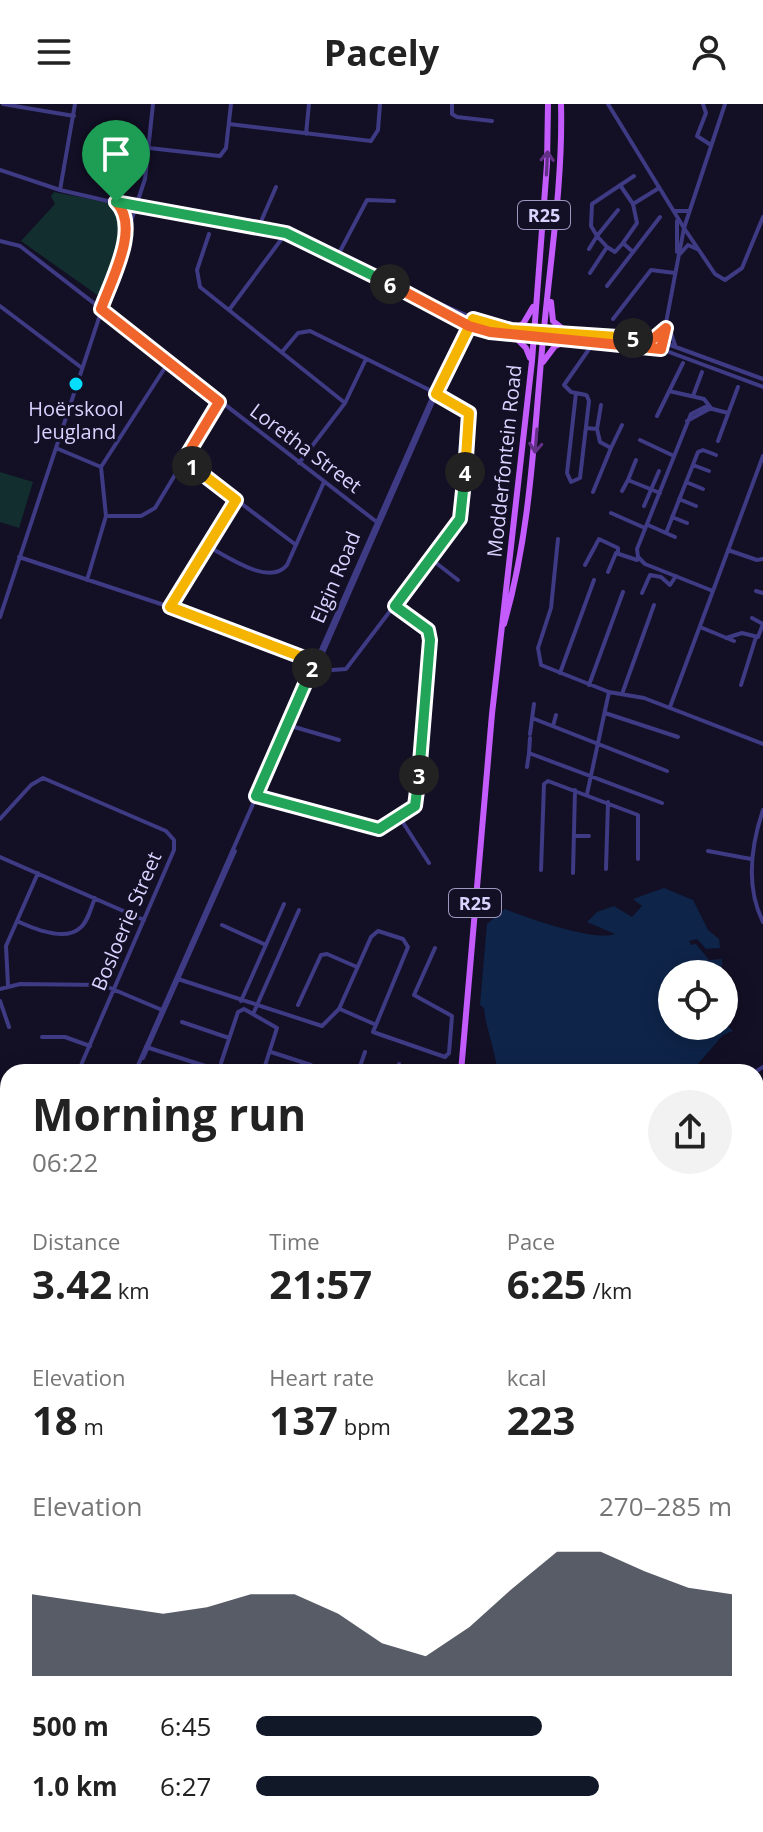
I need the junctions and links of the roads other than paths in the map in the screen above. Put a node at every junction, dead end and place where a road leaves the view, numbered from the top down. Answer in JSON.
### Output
{"nodes":[{"id":1,"x":3,"y":104,"type":"edge"},
{"id":2,"x":75,"y":104,"type":"edge"},
{"id":3,"x":153,"y":104,"type":"edge"},
{"id":4,"x":231,"y":104,"type":"edge"},
{"id":5,"x":309,"y":104,"type":"edge"},
{"id":6,"x":380,"y":104,"type":"edge"},
{"id":7,"x":452,"y":104,"type":"edge"},
{"id":8,"x":548,"y":104,"type":"edge"},
{"id":9,"x":561,"y":104,"type":"edge"},
{"id":10,"x":609,"y":104,"type":"edge"},
{"id":11,"x":703,"y":104,"type":"edge"},
{"id":12,"x":724,"y":105,"type":"edge"},
{"id":13,"x":74,"y":116,"type":"junction"},
{"id":14,"x":492,"y":121,"type":"dead end"},
{"id":15,"x":229,"y":124,"type":"junction"},
{"id":16,"x":306,"y":134,"type":"junction"},
{"id":17,"x":711,"y":145,"type":"junction"},
{"id":18,"x":149,"y":148,"type":"junction"},
{"id":19,"x":0,"y":170,"type":"edge"},
{"id":20,"x":634,"y":176,"type":"dead end"},
{"id":21,"x":620,"y":185,"type":"junction"},
{"id":22,"x":276,"y":187,"type":"dead end"},
{"id":23,"x":659,"y":188,"type":"junction"},
{"id":24,"x":60,"y":190,"type":"junction"},
{"id":25,"x":394,"y":201,"type":"dead end"},
{"id":26,"x":116,"y":202,"type":"junction"},
{"id":27,"x":633,"y":204,"type":"junction"},
{"id":28,"x":134,"y":207,"type":"junction"},
{"id":29,"x":618,"y":210,"type":"dead end"},
{"id":30,"x":688,"y":211,"type":"junction"},
{"id":31,"x":674,"y":212,"type":"junction"},
{"id":32,"x":660,"y":217,"type":"dead end"},
{"id":33,"x":763,"y":218,"type":"edge"},
{"id":34,"x":259,"y":226,"type":"junction"},
{"id":35,"x":684,"y":228,"type":"junction"},
{"id":36,"x":127,"y":230,"type":"junction"},
{"id":37,"x":286,"y":233,"type":"junction"},
{"id":38,"x":209,"y":234,"type":"dead end"},
{"id":39,"x":597,"y":236,"type":"junction"},
{"id":40,"x":0,"y":241,"type":"edge"},
{"id":41,"x":554,"y":242,"type":"junction"},
{"id":42,"x":623,"y":243,"type":"junction"},
{"id":43,"x":607,"y":247,"type":"junction"},
{"id":44,"x":589,"y":249,"type":"dead end"},
{"id":45,"x":697,"y":249,"type":"junction"},
{"id":46,"x":633,"y":252,"type":"junction"},
{"id":47,"x":337,"y":257,"type":"junction"},
{"id":48,"x":677,"y":262,"type":"junction"},
{"id":49,"x":590,"y":273,"type":"dead end"},
{"id":50,"x":675,"y":273,"type":"junction"},
{"id":51,"x":384,"y":280,"type":"junction"},
{"id":52,"x":607,"y":286,"type":"dead end"},
{"id":53,"x":537,"y":299,"type":"junction"},
{"id":54,"x":0,"y":306,"type":"edge"},
{"id":55,"x":101,"y":309,"type":"junction"},
{"id":56,"x":229,"y":310,"type":"junction"},
{"id":57,"x":668,"y":317,"type":"junction"},
{"id":58,"x":470,"y":318,"type":"junction"},
{"id":59,"x":613,"y":319,"type":"dead end"},
{"id":60,"x":467,"y":324,"type":"junction"},
{"id":61,"x":666,"y":328,"type":"junction"},
{"id":62,"x":513,"y":333,"type":"junction"},
{"id":63,"x":534,"y":334,"type":"junction"},
{"id":64,"x":544,"y":334,"type":"junction"},
{"id":65,"x":569,"y":336,"type":"junction"},
{"id":66,"x":649,"y":340,"type":"junction"},
{"id":67,"x":594,"y":342,"type":"junction"},
{"id":68,"x":662,"y":342,"type":"junction"},
{"id":69,"x":677,"y":347,"type":"junction"},
{"id":70,"x":661,"y":349,"type":"junction"},
{"id":71,"x":282,"y":352,"type":"junction"},
{"id":72,"x":366,"y":359,"type":"junction"},
{"id":73,"x":532,"y":361,"type":"junction"},
{"id":74,"x":168,"y":363,"type":"junction"},
{"id":75,"x":542,"y":363,"type":"junction"},
{"id":76,"x":683,"y":363,"type":"dead end"},
{"id":77,"x":82,"y":368,"type":"junction"},
{"id":78,"x":702,"y":372,"type":"dead end"},
{"id":79,"x":763,"y":379,"type":"edge"},
{"id":80,"x":738,"y":387,"type":"dead end"},
{"id":81,"x":763,"y":387,"type":"edge"},
{"id":82,"x":669,"y":391,"type":"junction"},
{"id":83,"x":435,"y":393,"type":"junction"},
{"id":84,"x":576,"y":393,"type":"junction"},
{"id":85,"x":693,"y":396,"type":"junction"},
{"id":86,"x":219,"y":402,"type":"junction"},
{"id":87,"x":345,"y":403,"type":"junction"},
{"id":88,"x":601,"y":405,"type":"dead end"},
{"id":89,"x":711,"y":408,"type":"junction"},
{"id":90,"x":728,"y":413,"type":"junction"},
{"id":91,"x":657,"y":416,"type":"dead end"},
{"id":92,"x":622,"y":425,"type":"dead end"},
{"id":93,"x":586,"y":428,"type":"junction"},
{"id":94,"x":597,"y":429,"type":"junction"},
{"id":95,"x":640,"y":440,"type":"dead end"},
{"id":96,"x":718,"y":441,"type":"dead end"},
{"id":97,"x":56,"y":448,"type":"junction"},
{"id":98,"x":611,"y":448,"type":"junction"},
{"id":99,"x":716,"y":455,"type":"dead end"},
{"id":100,"x":675,"y":456,"type":"junction"},
{"id":101,"x":763,"y":456,"type":"edge"},
{"id":102,"x":184,"y":460,"type":"junction"},
{"id":103,"x":636,"y":460,"type":"dead end"},
{"id":104,"x":299,"y":463,"type":"junction"},
{"id":105,"x":693,"y":465,"type":"junction"},
{"id":106,"x":101,"y":467,"type":"junction"},
{"id":107,"x":659,"y":471,"type":"dead end"},
{"id":108,"x":709,"y":471,"type":"dead end"},
{"id":109,"x":756,"y":475,"type":"junction"},
{"id":110,"x":763,"y":478,"type":"edge"},
{"id":111,"x":628,"y":480,"type":"junction"},
{"id":112,"x":324,"y":482,"type":"junction"},
{"id":113,"x":686,"y":482,"type":"junction"},
{"id":114,"x":651,"y":489,"type":"junction"},
{"id":115,"x":703,"y":489,"type":"dead end"},
{"id":116,"x":622,"y":491,"type":"dead end"},
{"id":117,"x":593,"y":492,"type":"dead end"},
{"id":118,"x":660,"y":493,"type":"junction"},
{"id":119,"x":679,"y":499,"type":"junction"},
{"id":120,"x":236,"y":500,"type":"junction"},
{"id":121,"x":644,"y":506,"type":"dead end"},
{"id":122,"x":696,"y":506,"type":"dead end"},
{"id":123,"x":611,"y":513,"type":"dead end"},
{"id":124,"x":106,"y":516,"type":"junction"},
{"id":125,"x":672,"y":517,"type":"junction"},
{"id":126,"x":377,"y":523,"type":"junction"},
{"id":127,"x":687,"y":523,"type":"dead end"},
{"id":128,"x":646,"y":527,"type":"junction"},
{"id":129,"x":666,"y":533,"type":"junction"},
{"id":130,"x":675,"y":537,"type":"dead end"},
{"id":131,"x":558,"y":539,"type":"dead end"},
{"id":132,"x":296,"y":545,"type":"junction"},
{"id":133,"x":207,"y":546,"type":"junction"},
{"id":134,"x":728,"y":550,"type":"junction"},
{"id":135,"x":618,"y":552,"type":"junction"},
{"id":136,"x":19,"y":557,"type":"junction"},
{"id":137,"x":431,"y":559,"type":"junction"},
{"id":138,"x":638,"y":559,"type":"junction"},
{"id":139,"x":761,"y":560,"type":"edge"},
{"id":140,"x":585,"y":565,"type":"dead end"},
{"id":141,"x":608,"y":572,"type":"dead end"},
{"id":142,"x":676,"y":576,"type":"junction"},
{"id":143,"x":87,"y":580,"type":"junction"},
{"id":144,"x":458,"y":580,"type":"dead end"},
{"id":145,"x":594,"y":580,"type":"dead end"},
{"id":146,"x":713,"y":591,"type":"junction"},
{"id":147,"x":756,"y":591,"type":"dead end"},
{"id":148,"x":623,"y":592,"type":"dead end"},
{"id":149,"x":642,"y":593,"type":"dead end"},
{"id":150,"x":763,"y":593,"type":"edge"},
{"id":151,"x":654,"y":605,"type":"dead end"},
{"id":152,"x":395,"y":606,"type":"junction"},
{"id":153,"x":170,"y":607,"type":"junction"},
{"id":154,"x":0,"y":617,"type":"edge"},
{"id":155,"x":752,"y":618,"type":"dead end"},
{"id":156,"x":700,"y":627,"type":"junction"},
{"id":157,"x":501,"y":631,"type":"junction"},
{"id":158,"x":756,"y":637,"type":"junction"},
{"id":159,"x":726,"y":638,"type":"junction"},
{"id":160,"x":734,"y":641,"type":"dead end"},
{"id":161,"x":316,"y":663,"type":"junction"},
{"id":162,"x":560,"y":673,"type":"junction"},
{"id":163,"x":589,"y":685,"type":"junction"},
{"id":164,"x":741,"y":685,"type":"dead end"},
{"id":165,"x":609,"y":692,"type":"junction"},
{"id":166,"x":622,"y":694,"type":"junction"},
{"id":167,"x":534,"y":704,"type":"dead end"},
{"id":168,"x":670,"y":707,"type":"junction"},
{"id":169,"x":604,"y":713,"type":"junction"},
{"id":170,"x":556,"y":715,"type":"dead end"},
{"id":171,"x":532,"y":718,"type":"junction"},
{"id":172,"x":290,"y":725,"type":"junction"},
{"id":173,"x":553,"y":726,"type":"junction"},
{"id":174,"x":678,"y":737,"type":"dead end"},
{"id":175,"x":339,"y":740,"type":"dead end"},
{"id":176,"x":598,"y":744,"type":"junction"},
{"id":177,"x":763,"y":744,"type":"edge"},
{"id":178,"x":529,"y":753,"type":"junction"},
{"id":179,"x":527,"y":767,"type":"dead end"},
{"id":180,"x":667,"y":771,"type":"dead end"},
{"id":181,"x":591,"y":777,"type":"junction"},
{"id":182,"x":575,"y":790,"type":"junction"},
{"id":183,"x":587,"y":794,"type":"junction"},
{"id":184,"x":258,"y":796,"type":"junction"},
{"id":185,"x":608,"y":802,"type":"junction"},
{"id":186,"x":662,"y":803,"type":"dead end"},
{"id":187,"x":763,"y":813,"type":"edge"},
{"id":188,"x":400,"y":818,"type":"junction"},
{"id":189,"x":0,"y":819,"type":"edge"},
{"id":190,"x":574,"y":836,"type":"junction"},
{"id":191,"x":589,"y":836,"type":"dead end"},
{"id":192,"x":708,"y":851,"type":"dead end"},
{"id":193,"x":0,"y":857,"type":"edge"},
{"id":194,"x":638,"y":859,"type":"dead end"},
{"id":195,"x":751,"y":859,"type":"junction"},
{"id":196,"x":429,"y":863,"type":"dead end"},
{"id":197,"x":606,"y":869,"type":"dead end"},
{"id":198,"x":541,"y":870,"type":"dead end"},
{"id":199,"x":38,"y":873,"type":"junction"},
{"id":200,"x":573,"y":873,"type":"dead end"},
{"id":201,"x":95,"y":898,"type":"junction"},
{"id":202,"x":284,"y":904,"type":"dead end"},
{"id":203,"x":299,"y":910,"type":"dead end"},
{"id":204,"x":144,"y":920,"type":"junction"},
{"id":205,"x":17,"y":921,"type":"junction"},
{"id":206,"x":763,"y":922,"type":"edge"},
{"id":207,"x":222,"y":925,"type":"dead end"},
{"id":208,"x":266,"y":945,"type":"junction"},
{"id":209,"x":435,"y":948,"type":"dead end"},
{"id":210,"x":357,"y":967,"type":"junction"},
{"id":211,"x":181,"y":973,"type":"junction"},
{"id":212,"x":177,"y":979,"type":"junction"},
{"id":213,"x":185,"y":982,"type":"junction"},
{"id":214,"x":8,"y":986,"type":"junction"},
{"id":215,"x":115,"y":988,"type":"junction"},
{"id":216,"x":0,"y":989,"type":"edge"},
{"id":217,"x":0,"y":1001,"type":"edge"},
{"id":218,"x":241,"y":1001,"type":"junction"},
{"id":219,"x":257,"y":1005,"type":"junction"},
{"id":220,"x":298,"y":1005,"type":"dead end"},
{"id":221,"x":339,"y":1009,"type":"junction"},
{"id":222,"x":163,"y":1010,"type":"junction"},
{"id":223,"x":254,"y":1012,"type":"junction"},
{"id":224,"x":182,"y":1022,"type":"dead end"},
{"id":225,"x":374,"y":1024,"type":"junction"},
{"id":226,"x":9,"y":1027,"type":"dead end"},
{"id":227,"x":42,"y":1037,"type":"dead end"},
{"id":228,"x":229,"y":1038,"type":"junction"},
{"id":229,"x":90,"y":1046,"type":"junction"},
{"id":230,"x":146,"y":1047,"type":"junction"},
{"id":231,"x":270,"y":1051,"type":"junction"},
{"id":232,"x":365,"y":1052,"type":"dead end"},
{"id":233,"x":221,"y":1063,"type":"dead end"},
{"id":234,"x":82,"y":1064,"type":"edge"},
{"id":235,"x":138,"y":1064,"type":"edge"},
{"id":236,"x":199,"y":1064,"type":"edge"},
{"id":237,"x":266,"y":1064,"type":"edge"},
{"id":238,"x":308,"y":1064,"type":"edge"},
{"id":239,"x":361,"y":1064,"type":"edge"},
{"id":240,"x":462,"y":1064,"type":"edge"}],
"edges":[{"from":1,"to":13,"type":"street"},
{"from":2,"to":13,"type":"street"},
{"from":3,"to":18,"type":"street"},
{"from":4,"to":15,"type":"street"},
{"from":5,"to":16,"type":"street"},
{"from":6,"to":16,"type":"street"},
{"from":7,"to":14,"type":"street"},
{"from":53,"to":8,"type":"main road","name":"Modderfontein Road","number":"R25","one_way":true},
{"from":9,"to":41,"type":"main road","name":"Modderfontein Road","number":"R25"},
{"from":10,"to":23,"type":"street"},
{"from":11,"to":17,"type":"street"},
{"from":12,"to":17,"type":"street"},
{"from":13,"to":24,"type":"street"},
{"from":15,"to":16,"type":"street"},
{"from":15,"to":18,"type":"street"},
{"from":17,"to":30,"type":"street"},
{"from":18,"to":28,"type":"street"},
{"from":19,"to":24,"type":"street"},
{"from":20,"to":21,"type":"street"},
{"from":21,"to":27,"type":"street"},
{"from":21,"to":39,"type":"street"},
{"from":22,"to":34,"type":"street"},
{"from":23,"to":27,"type":"street"},
{"from":23,"to":31,"type":"street"},
{"from":24,"to":26,"type":"street"},
{"from":25,"to":47,"type":"street"},
{"from":26,"to":28,"type":"street"},
{"from":26,"to":36,"type":"street"},
{"from":27,"to":42,"type":"street"},
{"from":28,"to":34,"type":"street"},
{"from":28,"to":36,"type":"street"},
{"from":29,"to":39,"type":"street"},
{"from":30,"to":31,"type":"street"},
{"from":30,"to":35,"type":"street"},
{"from":31,"to":35,"type":"street"},
{"from":31,"to":48,"type":"street"},
{"from":32,"to":46,"type":"street"},
{"from":33,"to":45,"type":"street"},
{"from":34,"to":37,"type":"street"},
{"from":35,"to":45,"type":"street"},
{"from":35,"to":48,"type":"street"},
{"from":36,"to":55,"type":"street"},
{"from":37,"to":47,"type":"street"},
{"from":37,"to":56,"type":"street"},
{"from":38,"to":56,"type":"street"},
{"from":39,"to":43,"type":"street"},
{"from":39,"to":44,"type":"street"},
{"from":40,"to":55,"type":"street","name":"Loretha Street"},
{"from":41,"to":64,"type":"main road","name":"Modderfontein Road","number":"R25"},
{"from":41,"to":65,"type":"main road"},
{"from":42,"to":43,"type":"street"},
{"from":42,"to":46,"type":"street"},
{"from":43,"to":49,"type":"street"},
{"from":45,"to":48,"type":"street"},
{"from":46,"to":52,"type":"street"},
{"from":47,"to":51,"type":"street"},
{"from":48,"to":50,"type":"street"},
{"from":50,"to":57,"type":"street"},
{"from":50,"to":59,"type":"street"},
{"from":51,"to":58,"type":"street"},
{"from":51,"to":60,"type":"street"},
{"from":53,"to":62,"type":"main road"},
{"from":53,"to":63,"type":"main road","name":"Modderfontein Road","number":"R25"},
{"from":54,"to":77,"type":"street"},
{"from":55,"to":74,"type":"street","name":"Loretha Street"},
{"from":55,"to":77,"type":"street"},
{"from":56,"to":71,"type":"street"},
{"from":57,"to":61,"type":"street"},
{"from":57,"to":69,"type":"street"},
{"from":58,"to":60,"type":"street","name":"Elgin Road"},
{"from":58,"to":62,"type":"street"},
{"from":60,"to":62,"type":"street"},
{"from":60,"to":83,"type":"street","name":"Elgin Road"},
{"from":61,"to":66,"type":"street"},
{"from":61,"to":68,"type":"street"},
{"from":62,"to":63,"type":"street"},
{"from":62,"to":73,"type":"main road"},
{"from":63,"to":64,"type":"street"},
{"from":63,"to":73,"type":"main road","name":"Modderfontein Road","number":"R25"},
{"from":64,"to":65,"type":"street"},
{"from":64,"to":75,"type":"main road","name":"Modderfontein Road","number":"R25"},
{"from":65,"to":66,"type":"street"},
{"from":65,"to":67,"type":"street"},
{"from":65,"to":75,"type":"main road"},
{"from":66,"to":68,"type":"street"},
{"from":67,"to":70,"type":"street"},
{"from":67,"to":84,"type":"street"},
{"from":68,"to":69,"type":"street"},
{"from":68,"to":70,"type":"street"},
{"from":69,"to":79,"type":"street"},
{"from":70,"to":81,"type":"street"},
{"from":71,"to":72,"type":"street"},
{"from":71,"to":87,"type":"street"},
{"from":72,"to":83,"type":"street"},
{"from":72,"to":87,"type":"street"},
{"from":73,"to":157,"type":"main road","name":"Modderfontein Road","number":"R25"},
{"from":74,"to":86,"type":"street","name":"Loretha Street"},
{"from":74,"to":106,"type":"street"},
{"from":75,"to":157,"type":"main road","name":"Modderfontein Road","number":"R25","one_way":true},
{"from":76,"to":82,"type":"street"},
{"from":77,"to":97,"type":"street"},
{"from":78,"to":85,"type":"street"},
{"from":80,"to":90,"type":"street"},
{"from":82,"to":85,"type":"street"},
{"from":82,"to":91,"type":"street"},
{"from":83,"to":126,"type":"street","name":"Elgin Road"},
{"from":83,"to":137,"type":"street"},
{"from":84,"to":93,"type":"street"},
{"from":84,"to":93,"type":"street"},
{"from":85,"to":89,"type":"street"},
{"from":86,"to":102,"type":"street"},
{"from":86,"to":104,"type":"street","name":"Loretha Street"},
{"from":87,"to":104,"type":"street"},
{"from":88,"to":94,"type":"street"},
{"from":89,"to":90,"type":"street"},
{"from":89,"to":100,"type":"street"},
{"from":90,"to":96,"type":"street"},
{"from":92,"to":98,"type":"street"},
{"from":93,"to":94,"type":"street"},
{"from":94,"to":98,"type":"street"},
{"from":95,"to":100,"type":"street"},
{"from":97,"to":106,"type":"street"},
{"from":97,"to":136,"type":"street"},
{"from":98,"to":117,"type":"street"},
{"from":99,"to":105,"type":"street"},
{"from":100,"to":118,"type":"street"},
{"from":101,"to":109,"type":"street"},
{"from":102,"to":120,"type":"street"},
{"from":102,"to":124,"type":"street"},
{"from":103,"to":111,"type":"street"},
{"from":104,"to":112,"type":"street","name":"Loretha Street"},
{"from":105,"to":108,"type":"street"},
{"from":105,"to":113,"type":"street"},
{"from":106,"to":124,"type":"street"},
{"from":107,"to":114,"type":"street"},
{"from":109,"to":110,"type":"street"},
{"from":109,"to":134,"type":"street"},
{"from":111,"to":114,"type":"street"},
{"from":111,"to":116,"type":"street"},
{"from":112,"to":126,"type":"street","name":"Loretha Street"},
{"from":112,"to":132,"type":"street"},
{"from":113,"to":115,"type":"street"},
{"from":113,"to":119,"type":"street"},
{"from":114,"to":118,"type":"street"},
{"from":114,"to":121,"type":"street"},
{"from":118,"to":128,"type":"street"},
{"from":119,"to":122,"type":"street"},
{"from":119,"to":125,"type":"street"},
{"from":120,"to":132,"type":"street"},
{"from":120,"to":133,"type":"street"},
{"from":123,"to":128,"type":"street"},
{"from":124,"to":143,"type":"street"},
{"from":125,"to":127,"type":"street"},
{"from":125,"to":129,"type":"street"},
{"from":126,"to":161,"type":"street","name":"Elgin Road"},
{"from":128,"to":129,"type":"street"},
{"from":128,"to":138,"type":"street"},
{"from":129,"to":130,"type":"street"},
{"from":131,"to":162,"type":"street"},
{"from":132,"to":133,"type":"street"},
{"from":133,"to":153,"type":"street"},
{"from":134,"to":139,"type":"street"},
{"from":134,"to":146,"type":"street"},
{"from":135,"to":138,"type":"street"},
{"from":135,"to":140,"type":"street"},
{"from":135,"to":141,"type":"street"},
{"from":136,"to":143,"type":"street"},
{"from":136,"to":154,"type":"street"},
{"from":137,"to":144,"type":"street"},
{"from":137,"to":152,"type":"street"},
{"from":138,"to":142,"type":"street"},
{"from":142,"to":146,"type":"street"},
{"from":142,"to":149,"type":"street"},
{"from":143,"to":153,"type":"street"},
{"from":145,"to":162,"type":"street"},
{"from":146,"to":156,"type":"street"},
{"from":147,"to":150,"type":"street"},
{"from":148,"to":163,"type":"street"},
{"from":151,"to":166,"type":"street"},
{"from":152,"to":161,"type":"street"},
{"from":152,"to":188,"type":"street"},
{"from":153,"to":161,"type":"street"},
{"from":155,"to":158,"type":"street"},
{"from":156,"to":159,"type":"street"},
{"from":156,"to":168,"type":"street"},
{"from":157,"to":240,"type":"main road","name":"Modderfontein Road","number":"R25"},
{"from":158,"to":159,"type":"street"},
{"from":158,"to":164,"type":"street"},
{"from":159,"to":160,"type":"street"},
{"from":161,"to":172,"type":"street","name":"Elgin Road"},
{"from":162,"to":163,"type":"street"},
{"from":163,"to":165,"type":"street"},
{"from":165,"to":166,"type":"street"},
{"from":165,"to":169,"type":"street"},
{"from":166,"to":168,"type":"street"},
{"from":167,"to":171,"type":"street"},
{"from":168,"to":177,"type":"street"},
{"from":169,"to":174,"type":"street"},
{"from":169,"to":176,"type":"street"},
{"from":170,"to":173,"type":"street"},
{"from":171,"to":173,"type":"street"},
{"from":171,"to":178,"type":"street"},
{"from":172,"to":175,"type":"street"},
{"from":172,"to":184,"type":"street","name":"Elgin Road"},
{"from":173,"to":176,"type":"street"},
{"from":176,"to":180,"type":"street"},
{"from":176,"to":181,"type":"street"},
{"from":178,"to":179,"type":"street"},
{"from":178,"to":181,"type":"street"},
{"from":181,"to":183,"type":"street"},
{"from":181,"to":186,"type":"street"},
{"from":182,"to":183,"type":"street"},
{"from":182,"to":190,"type":"street"},
{"from":182,"to":198,"type":"street"},
{"from":183,"to":185,"type":"street"},
{"from":184,"to":188,"type":"street"},
{"from":184,"to":211,"type":"street","name":"Elgin Road"},
{"from":184,"to":212,"type":"street","name":"Elgin Road"},
{"from":185,"to":194,"type":"street"},
{"from":185,"to":197,"type":"street"},
{"from":187,"to":195,"type":"street"},
{"from":188,"to":196,"type":"street"},
{"from":189,"to":204,"type":"street","name":"Bosloerie Street"},
{"from":190,"to":191,"type":"street"},
{"from":190,"to":200,"type":"street"},
{"from":192,"to":195,"type":"street"},
{"from":193,"to":199,"type":"street"},
{"from":195,"to":206,"type":"street"},
{"from":199,"to":201,"type":"street"},
{"from":199,"to":205,"type":"street"},
{"from":201,"to":204,"type":"street"},
{"from":201,"to":205,"type":"street"},
{"from":202,"to":208,"type":"street"},
{"from":203,"to":219,"type":"street"},
{"from":204,"to":215,"type":"street","name":"Bosloerie Street"},
{"from":205,"to":214,"type":"street"},
{"from":207,"to":208,"type":"street"},
{"from":208,"to":218,"type":"street"},
{"from":209,"to":225,"type":"street"},
{"from":210,"to":220,"type":"street"},
{"from":210,"to":221,"type":"street"},
{"from":210,"to":225,"type":"street"},
{"from":211,"to":212,"type":"street","name":"Elgin Road"},
{"from":211,"to":213,"type":"street"},
{"from":212,"to":213,"type":"street"},
{"from":212,"to":222,"type":"street","name":"Elgin Road"},
{"from":213,"to":218,"type":"street"},
{"from":214,"to":215,"type":"street"},
{"from":214,"to":216,"type":"street"},
{"from":215,"to":222,"type":"street"},
{"from":215,"to":229,"type":"street","name":"Bosloerie Street"},
{"from":217,"to":226,"type":"street"},
{"from":218,"to":219,"type":"street"},
{"from":219,"to":221,"type":"street"},
{"from":219,"to":223,"type":"street"},
{"from":221,"to":225,"type":"street"},
{"from":222,"to":230,"type":"street","name":"Elgin Road"},
{"from":223,"to":228,"type":"street"},
{"from":223,"to":231,"type":"street"},
{"from":224,"to":228,"type":"street"},
{"from":227,"to":229,"type":"street"},
{"from":228,"to":233,"type":"street"},
{"from":229,"to":234,"type":"street","name":"Bosloerie Street"},
{"from":230,"to":235,"type":"street","name":"Elgin Road"},
{"from":230,"to":236,"type":"street"},
{"from":231,"to":237,"type":"street"},
{"from":231,"to":238,"type":"street"},
{"from":232,"to":239,"type":"street"}]}
